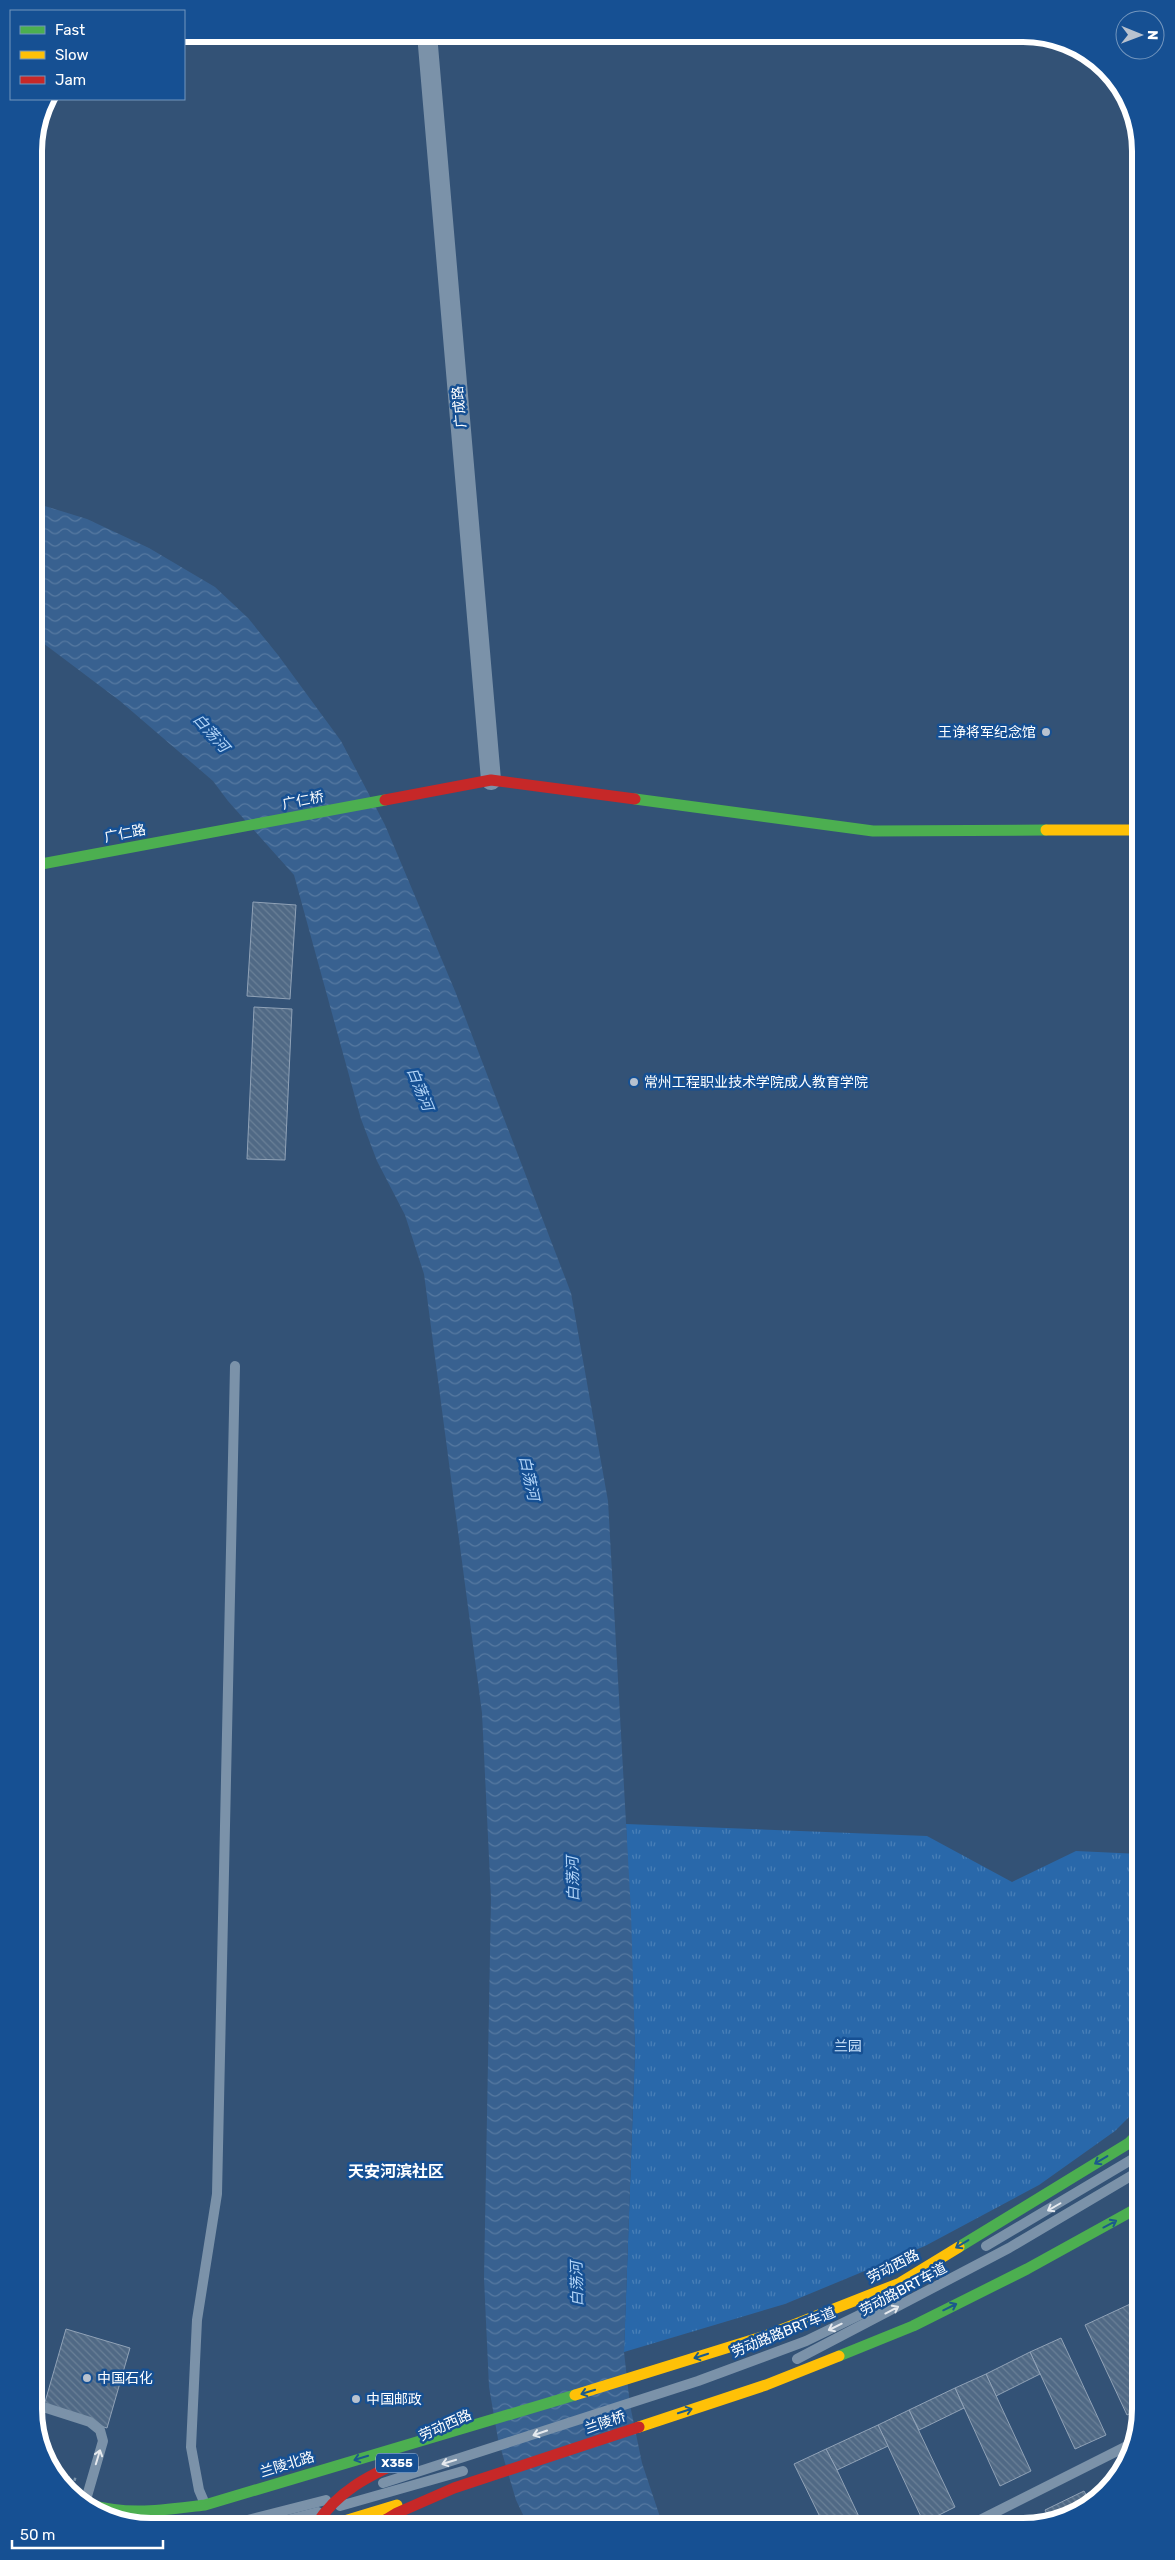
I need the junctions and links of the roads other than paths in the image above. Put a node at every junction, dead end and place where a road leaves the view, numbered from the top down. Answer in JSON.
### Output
{"nodes":[{"id":1,"x":428,"y":43,"type":"edge"},
{"id":2,"x":491,"y":780,"type":"junction"},
{"id":3,"x":220,"y":830,"type":"joint"},
{"id":4,"x":1132,"y":830,"type":"edge"},
{"id":5,"x":43,"y":864,"type":"edge"},
{"id":6,"x":235,"y":1366,"type":"dead end"},
{"id":7,"x":1132,"y":2140,"type":"edge"},
{"id":8,"x":1132,"y":2159,"type":"edge"},
{"id":9,"x":1132,"y":2175,"type":"edge"},
{"id":10,"x":1132,"y":2214,"type":"edge"},
{"id":11,"x":980,"y":2250,"type":"dead end"},
{"id":12,"x":963,"y":2260,"type":"dead end"},
{"id":13,"x":790,"y":2362,"type":"dead end"},
{"id":14,"x":636,"y":2400,"type":"joint"},
{"id":15,"x":42,"y":2407,"type":"edge"},
{"id":16,"x":492,"y":2421,"type":"junction"},
{"id":17,"x":639,"y":2426,"type":"junction"},
{"id":18,"x":1126,"y":2447,"type":"edge"},
{"id":19,"x":509,"y":2458,"type":"dead end"},
{"id":20,"x":472,"y":2468,"type":"dead end"},
{"id":21,"x":454,"y":2488,"type":"junction"},
{"id":22,"x":88,"y":2497,"type":"edge"},
{"id":23,"x":336,"y":2497,"type":"junction"},
{"id":24,"x":205,"y":2505,"type":"junction"},
{"id":25,"x":113,"y":2510,"type":"joint"},
{"id":26,"x":323,"y":2511,"type":"junction"},
{"id":27,"x":141,"y":2517,"type":"edge"},
{"id":28,"x":258,"y":2517,"type":"edge"},
{"id":29,"x":299,"y":2517,"type":"edge"},
{"id":30,"x":320,"y":2517,"type":"edge"},
{"id":31,"x":357,"y":2517,"type":"edge"},
{"id":32,"x":389,"y":2517,"type":"edge"},
{"id":33,"x":984,"y":2518,"type":"edge"}],
"edges":[{"from":1,"to":2,"type":"street","name":"广成路"},
{"from":2,"to":3,"type":"main road","name":"广仁桥"},
{"from":2,"to":4,"type":"main road","name":"广仁桥"},
{"from":3,"to":5,"type":"main road","name":"广仁路"},
{"from":6,"to":24,"type":"lane"},
{"from":7,"to":16,"type":"main road","name":"劳动西路","one_way":true},
{"from":8,"to":11,"type":"lane","one_way":true},
{"from":13,"to":9,"type":"lane","name":"劳动路BRT车道","one_way":true},
{"from":17,"to":10,"type":"main road","one_way":true},
{"from":12,"to":14,"type":"lane","name":"劳动路路BRT车道","one_way":true},
{"from":14,"to":23,"type":"lane","name":"兰陵桥","one_way":true},
{"from":22,"to":15,"type":"lane","one_way":true},
{"from":16,"to":23,"type":"main road","name":"劳动西路","number":"X355"},
{"from":16,"to":24,"type":"main road","name":"兰陵北路","one_way":true},
{"from":17,"to":19,"type":"lane","name":"兰陵桥"},
{"from":17,"to":21,"type":"main road","name":"兰陵桥"},
{"from":18,"to":33,"type":"lane"},
{"from":20,"to":26,"type":"lane"},
{"from":21,"to":31,"type":"main road"},
{"from":21,"to":32,"type":"main road"},
{"from":23,"to":26,"type":"main road","name":"劳动西路","number":"X355"},
{"from":23,"to":28,"type":"lane"},
{"from":24,"to":25,"type":"main road","name":"兰陵北路"},
{"from":25,"to":27,"type":"main road"},
{"from":26,"to":29,"type":"lane"},
{"from":26,"to":30,"type":"main road","name":"劳动西路","number":"X355"}]}
